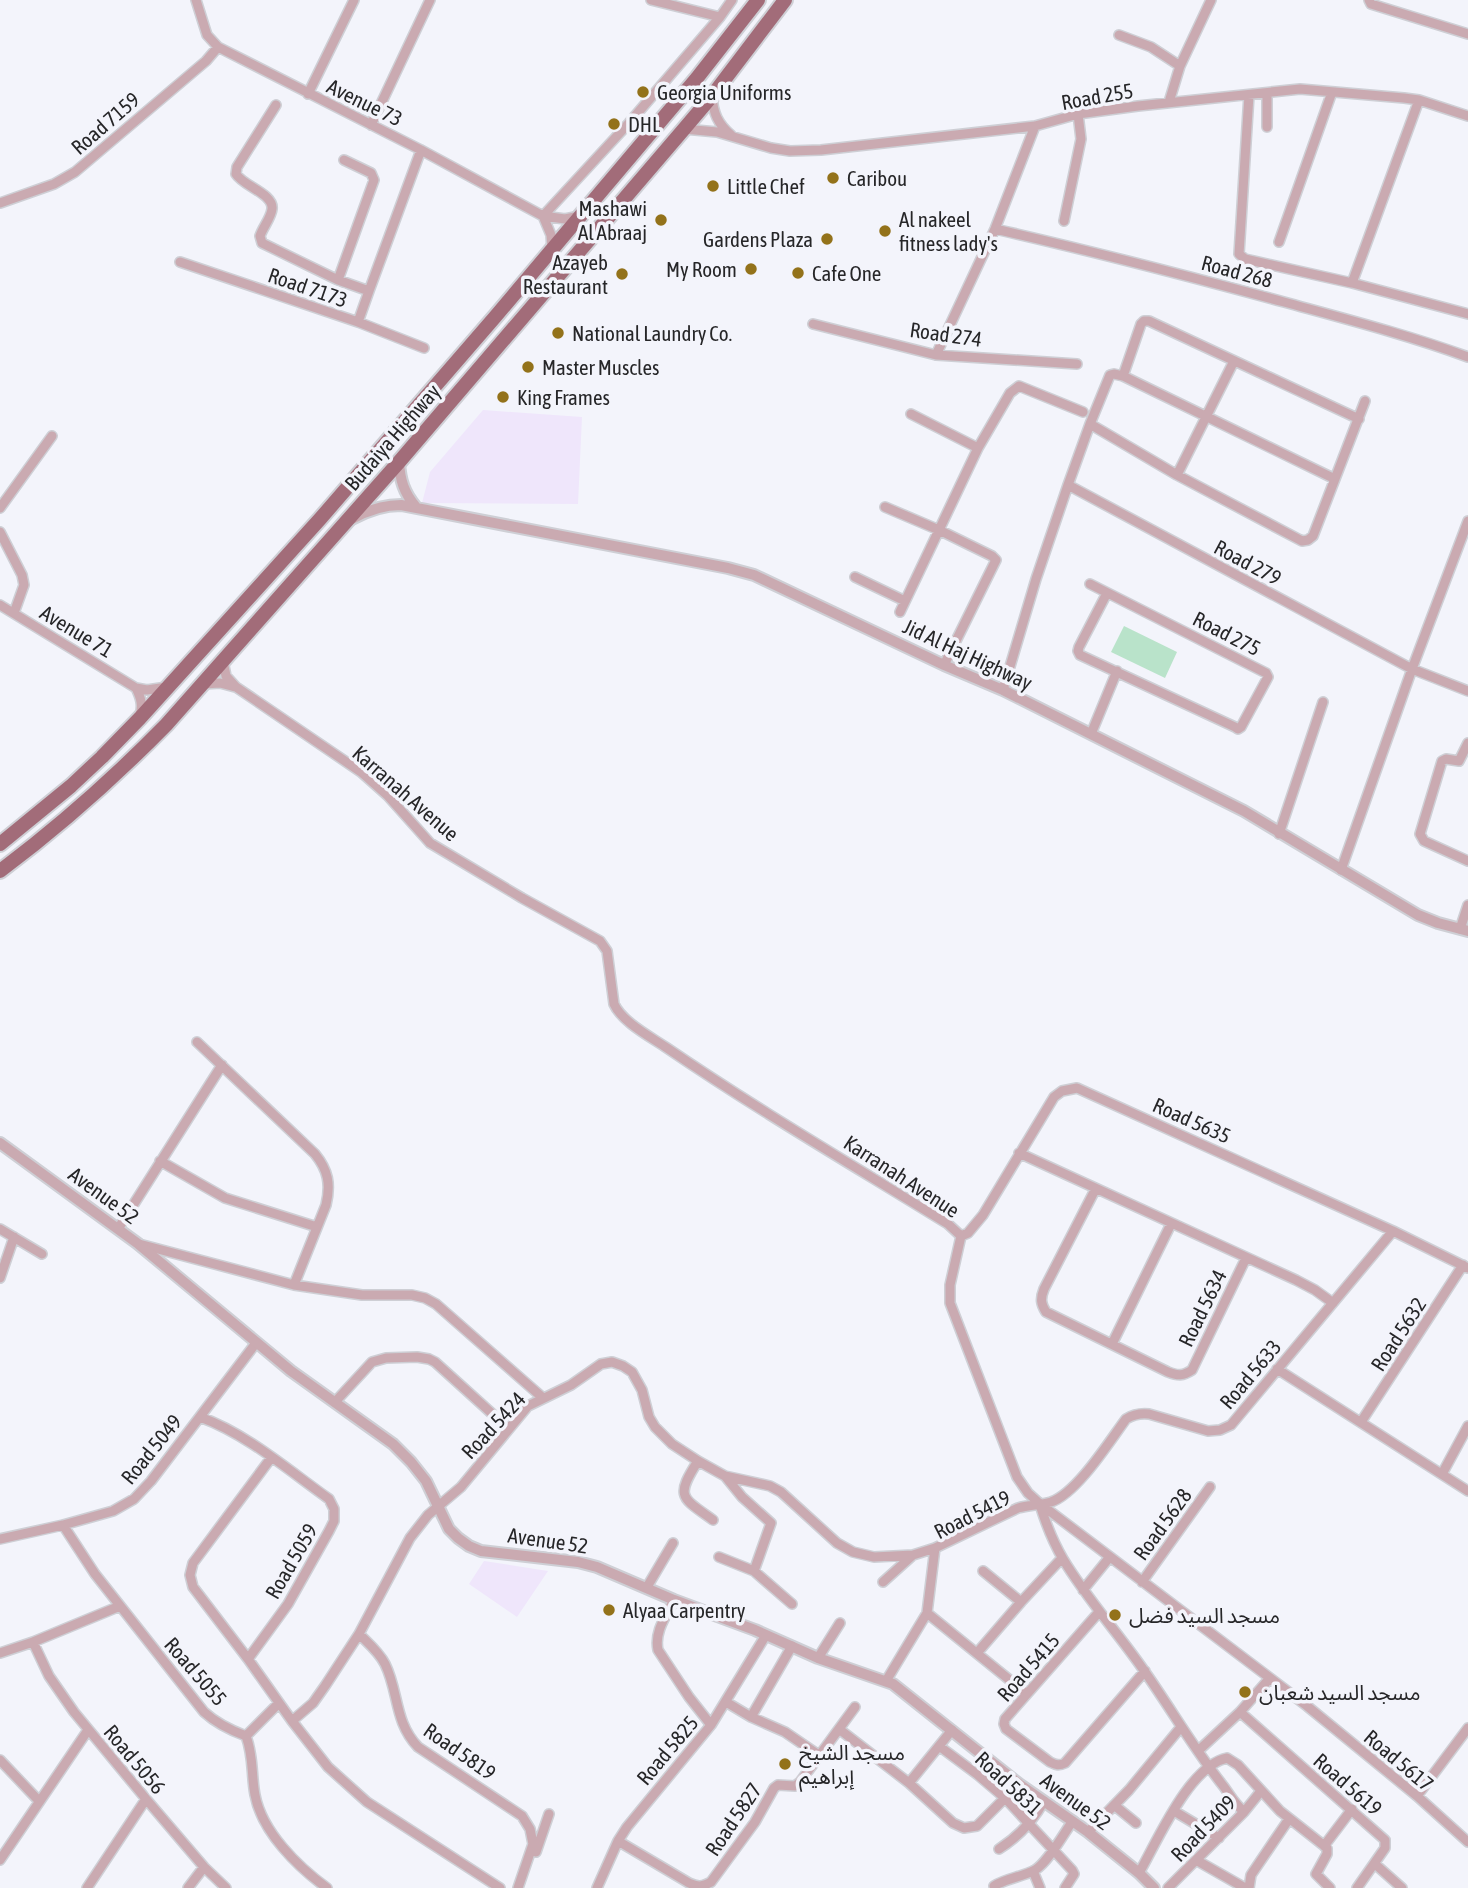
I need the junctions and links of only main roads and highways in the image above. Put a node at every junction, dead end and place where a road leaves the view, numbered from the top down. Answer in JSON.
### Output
{"nodes":[{"id":1,"x":758,"y":0,"type":"edge"},
{"id":2,"x":785,"y":0,"type":"edge"},
{"id":3,"x":0,"y":844,"type":"edge"},
{"id":4,"x":0,"y":871,"type":"edge"}],
"edges":[{"from":1,"to":3,"type":"main road","name":"Budaiya Highway"},
{"from":2,"to":4,"type":"main road","name":"Budaiya Highway"}]}
